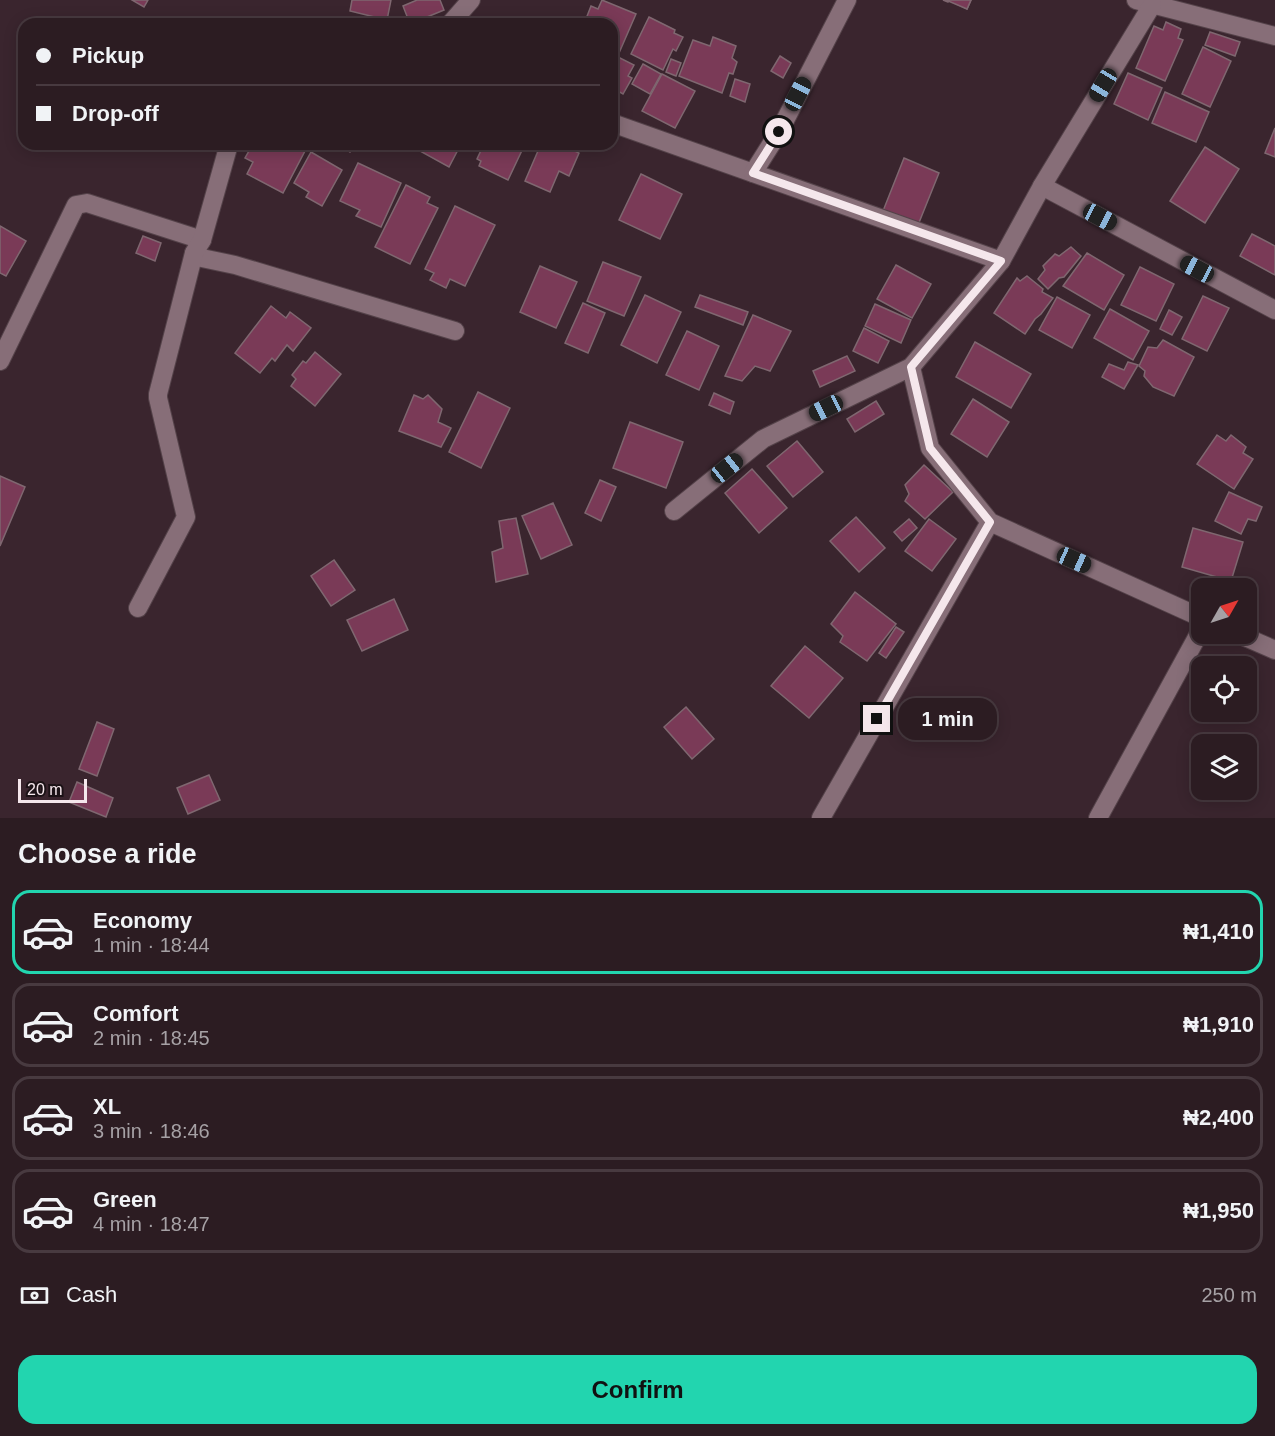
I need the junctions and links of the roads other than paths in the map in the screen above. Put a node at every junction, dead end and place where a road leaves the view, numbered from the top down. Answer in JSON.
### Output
{"nodes":[{"id":1,"x":471,"y":0,"type":"edge"},
{"id":2,"x":847,"y":0,"type":"edge"},
{"id":3,"x":1144,"y":2,"type":"edge"},
{"id":4,"x":455,"y":18,"type":"edge"},
{"id":5,"x":1275,"y":36,"type":"edge"},
{"id":6,"x":618,"y":125,"type":"edge"},
{"id":7,"x":227,"y":150,"type":"edge"},
{"id":8,"x":753,"y":173,"type":"junction"},
{"id":9,"x":1042,"y":186,"type":"junction"},
{"id":10,"x":198,"y":247,"type":"junction"},
{"id":11,"x":1001,"y":261,"type":"junction"},
{"id":12,"x":1275,"y":310,"type":"edge"},
{"id":13,"x":455,"y":331,"type":"dead end"},
{"id":14,"x":0,"y":361,"type":"edge"},
{"id":15,"x":911,"y":367,"type":"junction"},
{"id":16,"x":674,"y":511,"type":"dead end"},
{"id":17,"x":990,"y":522,"type":"junction"},
{"id":18,"x":138,"y":608,"type":"dead end"},
{"id":19,"x":1191,"y":613,"type":"edge"},
{"id":20,"x":1257,"y":642,"type":"edge"},
{"id":21,"x":1193,"y":644,"type":"edge"},
{"id":22,"x":1275,"y":650,"type":"edge"},
{"id":23,"x":821,"y":818,"type":"edge"},
{"id":24,"x":1098,"y":818,"type":"edge"}],
"edges":[{"from":1,"to":4,"type":"street"},
{"from":2,"to":8,"type":"street"},
{"from":3,"to":5,"type":"street"},
{"from":3,"to":9,"type":"street"},
{"from":6,"to":8,"type":"street"},
{"from":7,"to":10,"type":"street"},
{"from":8,"to":11,"type":"street"},
{"from":9,"to":11,"type":"street"},
{"from":9,"to":12,"type":"street"},
{"from":10,"to":13,"type":"street"},
{"from":10,"to":14,"type":"street"},
{"from":10,"to":18,"type":"street"},
{"from":11,"to":15,"type":"street"},
{"from":15,"to":16,"type":"street"},
{"from":15,"to":17,"type":"street"},
{"from":17,"to":19,"type":"street"},
{"from":17,"to":23,"type":"street"},
{"from":20,"to":22,"type":"street"},
{"from":21,"to":24,"type":"street"}]}
